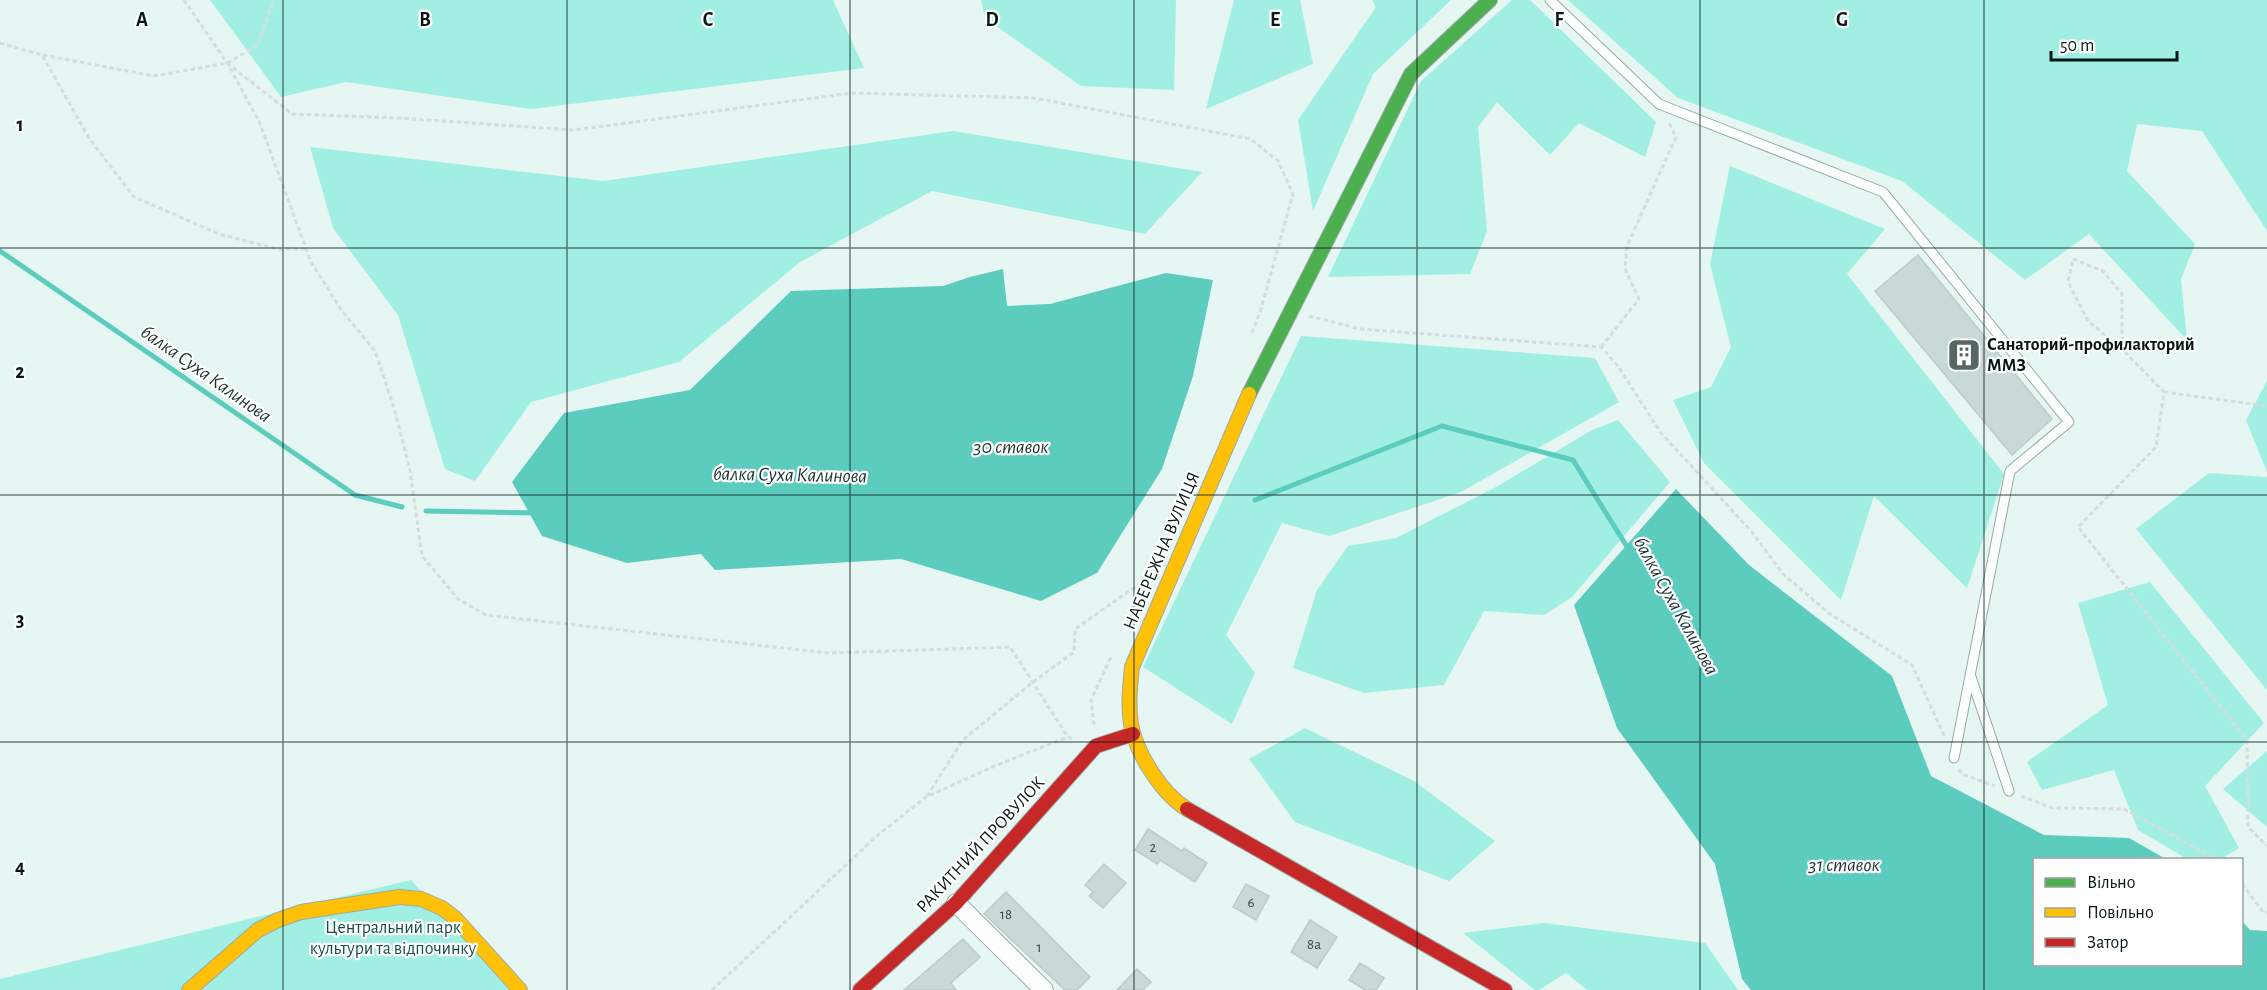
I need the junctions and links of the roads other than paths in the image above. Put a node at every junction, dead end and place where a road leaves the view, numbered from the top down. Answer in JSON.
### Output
{"nodes":[{"id":1,"x":1490,"y":0,"type":"edge"},
{"id":2,"x":1550,"y":0,"type":"edge"},
{"id":3,"x":1970,"y":675,"type":"junction"},
{"id":4,"x":1133,"y":734,"type":"junction"},
{"id":5,"x":1954,"y":758,"type":"road end"},
{"id":6,"x":2009,"y":792,"type":"road end"},
{"id":7,"x":956,"y":903,"type":"junction"},
{"id":8,"x":189,"y":990,"type":"edge"},
{"id":9,"x":520,"y":990,"type":"edge"},
{"id":10,"x":860,"y":990,"type":"edge"},
{"id":11,"x":1044,"y":990,"type":"edge"},
{"id":12,"x":1505,"y":990,"type":"edge"}],
"edges":[{"from":1,"to":4,"type":"street","name":"НАБЕРЕЖНА ВУЛИЦЯ"},
{"from":2,"to":3,"type":"lane"},
{"from":3,"to":5,"type":"lane"},
{"from":3,"to":6,"type":"lane"},
{"from":4,"to":7,"type":"street","name":"РАКИТНИЙ ПРОВУЛОК"},
{"from":4,"to":12,"type":"street","name":"НАБЕРЕЖНА ВУЛИЦЯ"},
{"from":7,"to":10,"type":"street","name":"РАКИТНИЙ ПРОВУЛОК"},
{"from":7,"to":11,"type":"street"},
{"from":8,"to":9,"type":"street"}]}
